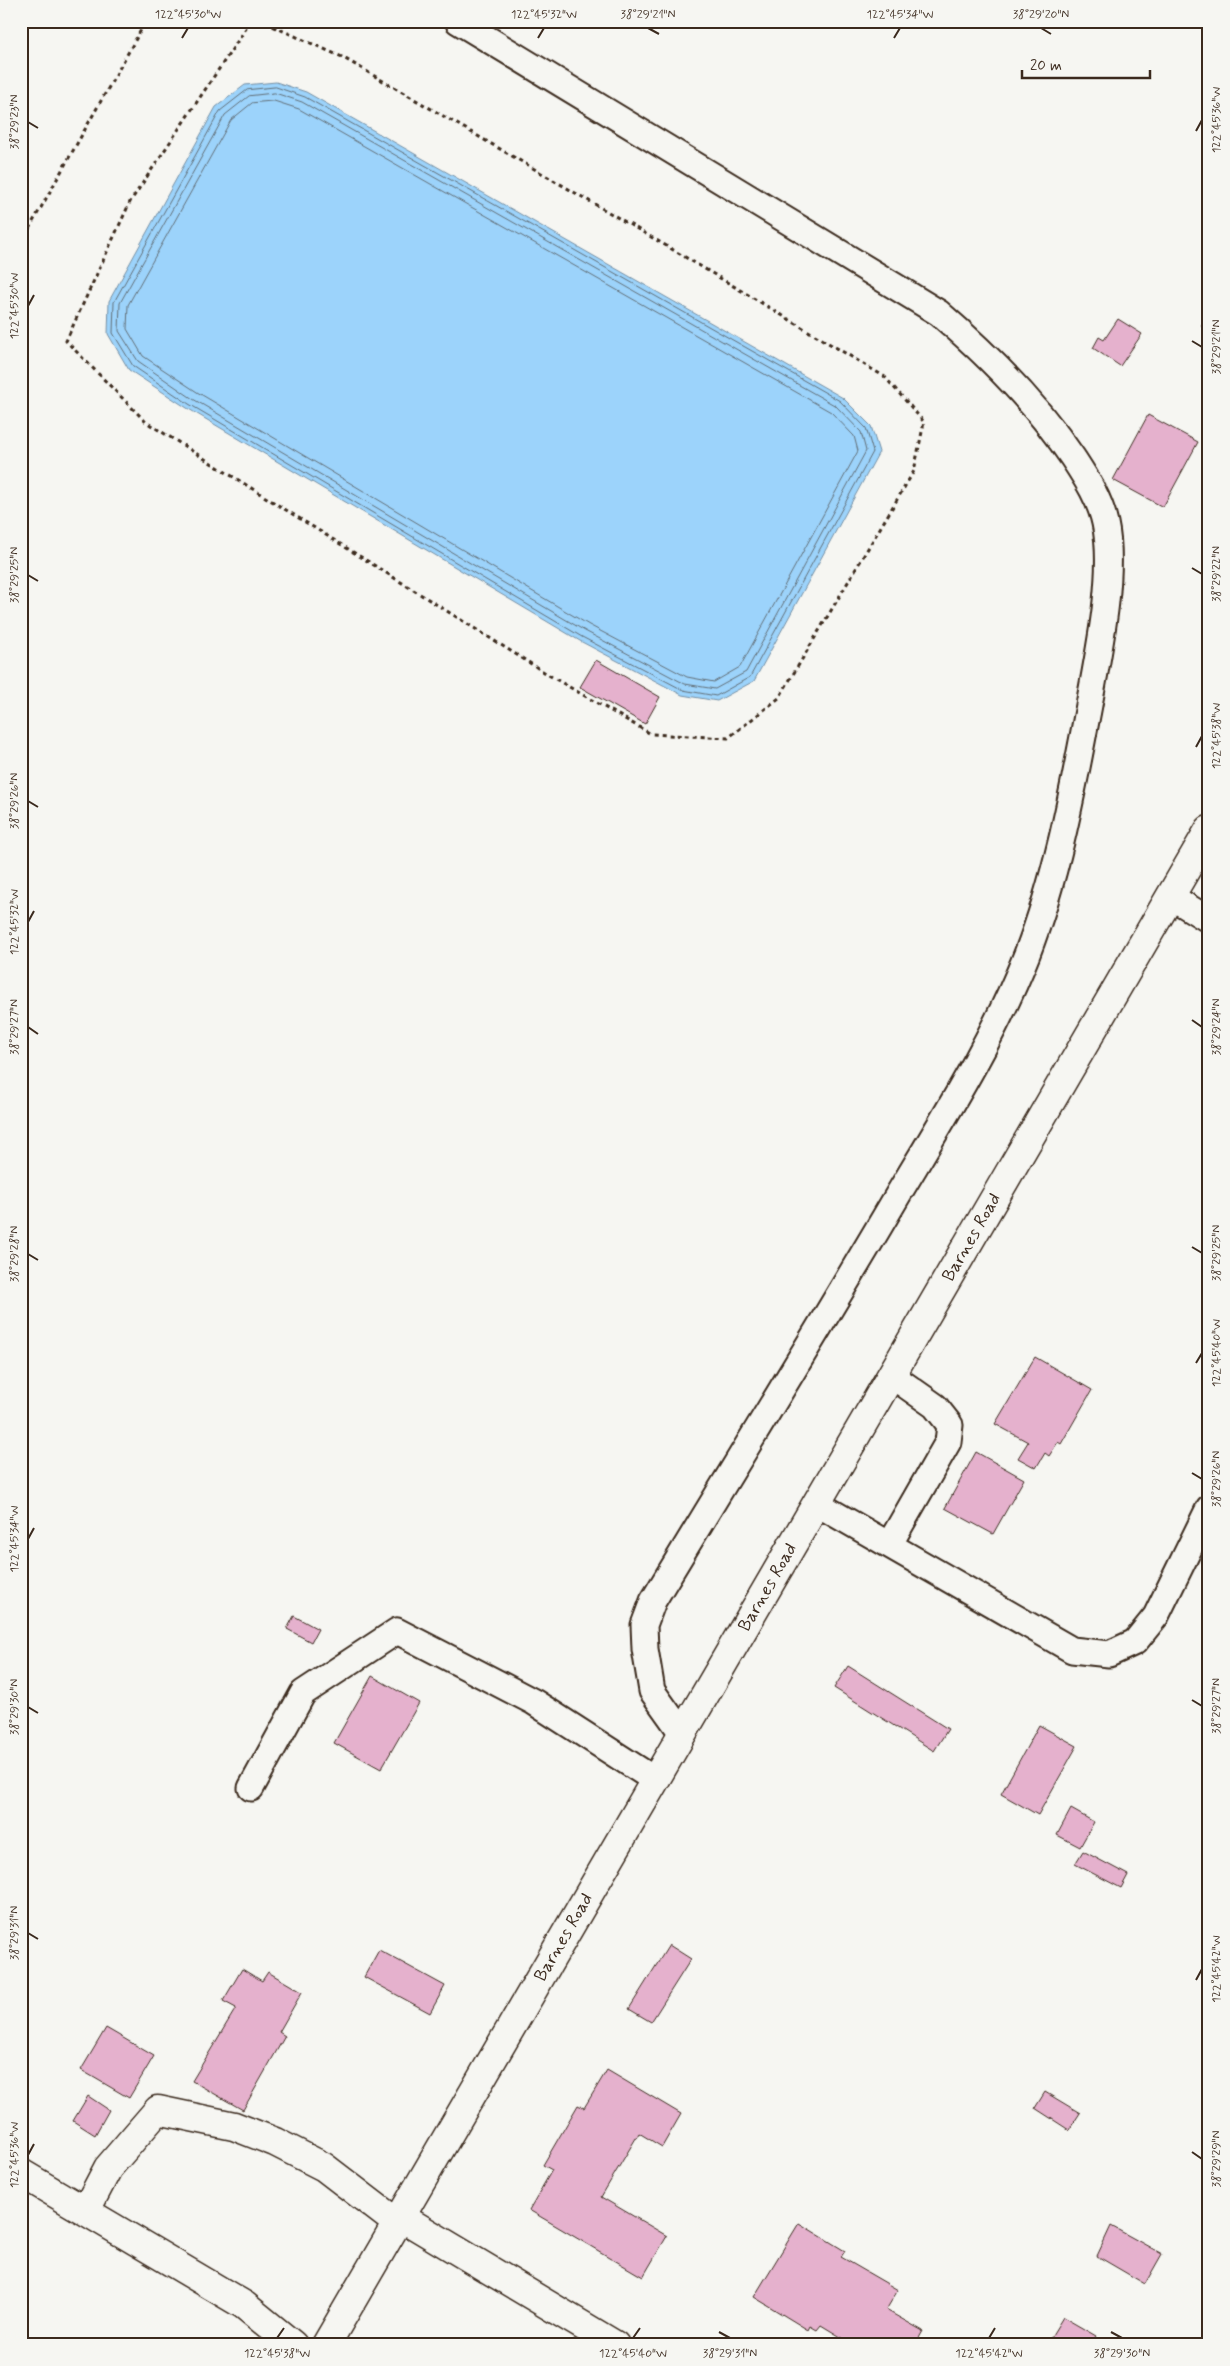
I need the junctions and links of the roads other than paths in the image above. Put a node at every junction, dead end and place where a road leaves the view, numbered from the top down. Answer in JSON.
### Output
{"nodes":[{"id":1,"x":458,"y":21,"type":"edge"},
{"id":2,"x":1209,"y":830,"type":"edge"},
{"id":3,"x":1170,"y":896,"type":"junction"},
{"id":4,"x":1209,"y":920,"type":"edge"},
{"id":5,"x":891,"y":1375,"type":"junction"},
{"id":6,"x":816,"y":1503,"type":"junction"},
{"id":7,"x":1209,"y":1508,"type":"edge"},
{"id":8,"x":890,"y":1545,"type":"junction"},
{"id":9,"x":682,"y":1733,"type":"junction"},
{"id":10,"x":655,"y":1780,"type":"junction"},
{"id":11,"x":251,"y":1788,"type":"dead end"},
{"id":12,"x":21,"y":2173,"type":"edge"},
{"id":13,"x":86,"y":2210,"type":"junction"},
{"id":14,"x":399,"y":2220,"type":"junction"},
{"id":15,"x":294,"y":2345,"type":"edge"},
{"id":16,"x":326,"y":2345,"type":"edge"},
{"id":17,"x":615,"y":2345,"type":"edge"}],
"edges":[{"from":1,"to":9,"type":"lane"},
{"from":2,"to":3,"type":"street","name":"Barnes Road"},
{"from":3,"to":4,"type":"lane"},
{"from":3,"to":5,"type":"street","name":"Barnes Road"},
{"from":5,"to":6,"type":"street","name":"Barnes Road"},
{"from":5,"to":8,"type":"lane"},
{"from":6,"to":8,"type":"lane"},
{"from":6,"to":9,"type":"street","name":"Barnes Road"},
{"from":7,"to":8,"type":"lane"},
{"from":9,"to":10,"type":"street","name":"Barnes Road"},
{"from":10,"to":11,"type":"lane"},
{"from":10,"to":14,"type":"street","name":"Barnes Road"},
{"from":12,"to":13,"type":"street"},
{"from":13,"to":14,"type":"street"},
{"from":13,"to":15,"type":"street"},
{"from":14,"to":16,"type":"street","name":"Barnes Road"},
{"from":14,"to":17,"type":"street"}]}
